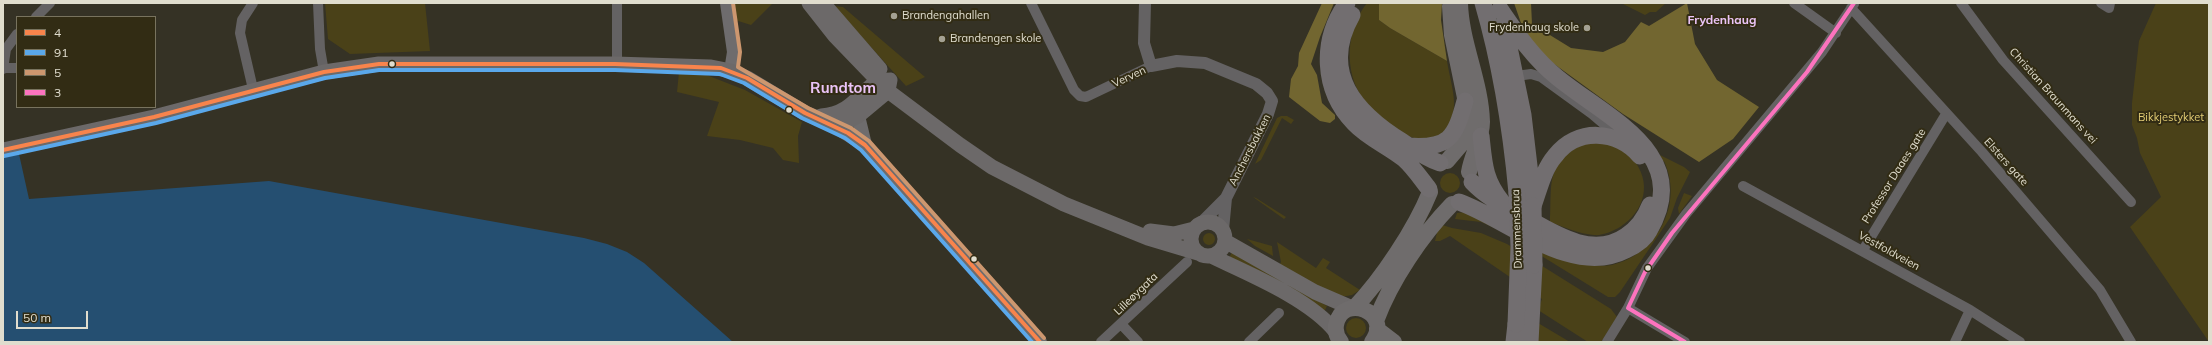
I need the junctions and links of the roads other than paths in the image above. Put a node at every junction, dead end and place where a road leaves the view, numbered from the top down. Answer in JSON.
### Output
{"nodes":[{"id":1,"x":50,"y":3,"type":"edge"},
{"id":2,"x":253,"y":3,"type":"edge"},
{"id":3,"x":318,"y":3,"type":"edge"},
{"id":4,"x":617,"y":3,"type":"edge"},
{"id":5,"x":727,"y":3,"type":"edge"},
{"id":6,"x":809,"y":3,"type":"edge"},
{"id":7,"x":823,"y":3,"type":"edge"},
{"id":8,"x":1031,"y":3,"type":"edge"},
{"id":9,"x":1145,"y":3,"type":"edge"},
{"id":10,"x":1347,"y":3,"type":"edge"},
{"id":11,"x":1359,"y":3,"type":"edge"},
{"id":12,"x":1450,"y":3,"type":"edge"},
{"id":13,"x":1460,"y":3,"type":"edge"},
{"id":14,"x":1483,"y":3,"type":"edge"},
{"id":15,"x":1794,"y":3,"type":"edge"},
{"id":16,"x":1961,"y":3,"type":"edge"},
{"id":17,"x":1500,"y":6,"type":"edge"},
{"id":18,"x":1853,"y":6,"type":"edge"},
{"id":19,"x":37,"y":16,"type":"edge"},
{"id":20,"x":1836,"y":33,"type":"junction"},
{"id":21,"x":16,"y":35,"type":"edge"},
{"id":22,"x":617,"y":64,"type":"junction"},
{"id":23,"x":1151,"y":66,"type":"junction"},
{"id":24,"x":16,"y":68,"type":"edge"},
{"id":25,"x":3,"y":69,"type":"edge"},
{"id":26,"x":726,"y":70,"type":"junction"},
{"id":27,"x":324,"y":72,"type":"junction"},
{"id":28,"x":1516,"y":76,"type":"junction"},
{"id":29,"x":885,"y":84,"type":"junction"},
{"id":30,"x":253,"y":89,"type":"junction"},
{"id":31,"x":1465,"y":101,"type":"junction"},
{"id":32,"x":1272,"y":102,"type":"joint"},
{"id":33,"x":1946,"y":114,"type":"junction"},
{"id":34,"x":812,"y":116,"type":"junction"},
{"id":35,"x":849,"y":120,"type":"junction"},
{"id":36,"x":1481,"y":136,"type":"junction"},
{"id":37,"x":1623,"y":141,"type":"junction"},
{"id":38,"x":865,"y":145,"type":"junction"},
{"id":39,"x":1408,"y":146,"type":"junction"},
{"id":40,"x":3,"y":150,"type":"edge"},
{"id":41,"x":1443,"y":162,"type":"junction"},
{"id":42,"x":1471,"y":177,"type":"junction"},
{"id":43,"x":1743,"y":186,"type":"dead end"},
{"id":44,"x":1430,"y":191,"type":"junction"},
{"id":45,"x":1226,"y":198,"type":"junction"},
{"id":46,"x":1534,"y":199,"type":"junction"},
{"id":47,"x":2132,"y":202,"type":"dead end"},
{"id":48,"x":1455,"y":203,"type":"junction"},
{"id":49,"x":1504,"y":205,"type":"junction"},
{"id":50,"x":1198,"y":226,"type":"junction"},
{"id":51,"x":1224,"y":235,"type":"junction"},
{"id":52,"x":1863,"y":250,"type":"junction"},
{"id":53,"x":1198,"y":257,"type":"junction"},
{"id":54,"x":1353,"y":308,"type":"junction"},
{"id":55,"x":1628,"y":308,"type":"junction"},
{"id":56,"x":1970,"y":310,"type":"junction"},
{"id":57,"x":1279,"y":313,"type":"dead end"},
{"id":58,"x":1122,"y":324,"type":"junction"},
{"id":59,"x":1375,"y":331,"type":"edge"},
{"id":60,"x":1339,"y":337,"type":"edge"},
{"id":61,"x":1040,"y":342,"type":"edge"},
{"id":62,"x":1102,"y":342,"type":"edge"},
{"id":63,"x":1138,"y":342,"type":"edge"},
{"id":64,"x":1249,"y":342,"type":"edge"},
{"id":65,"x":1394,"y":342,"type":"edge"},
{"id":66,"x":1514,"y":342,"type":"edge"},
{"id":67,"x":1530,"y":342,"type":"edge"},
{"id":68,"x":1608,"y":342,"type":"edge"},
{"id":69,"x":1685,"y":342,"type":"edge"},
{"id":70,"x":1955,"y":342,"type":"edge"},
{"id":71,"x":2020,"y":342,"type":"edge"},
{"id":72,"x":2130,"y":342,"type":"edge"}],
"edges":[{"from":1,"to":19,"type":"street"},
{"from":2,"to":30,"type":"street"},
{"from":3,"to":27,"type":"street"},
{"from":4,"to":22,"type":"street"},
{"from":5,"to":26,"type":"main road"},
{"from":6,"to":29,"type":"main road"},
{"from":7,"to":29,"type":"main road"},
{"from":8,"to":23,"type":"street","name":"Verven"},
{"from":9,"to":23,"type":"street"},
{"from":10,"to":44,"type":"highway"},
{"from":11,"to":39,"type":"highway"},
{"from":12,"to":31,"type":"highway"},
{"from":13,"to":36,"type":"highway"},
{"from":14,"to":66,"type":"highway","name":"Drammensbrua","bridge":true},
{"from":15,"to":20,"type":"street"},
{"from":16,"to":47,"type":"street","name":"Christian Braunmans vei"},
{"from":17,"to":28,"type":"highway","name":"Drammensbrua"},
{"from":17,"to":48,"type":"highway"},
{"from":18,"to":20,"type":"street"},
{"from":18,"to":33,"type":"street","name":"Elsters gate"},
{"from":20,"to":55,"type":"street"},
{"from":21,"to":25,"type":"street"},
{"from":22,"to":26,"type":"main road"},
{"from":22,"to":27,"type":"main road"},
{"from":23,"to":32,"type":"street","name":"Verven"},
{"from":24,"to":25,"type":"street"},
{"from":26,"to":34,"type":"main road"},
{"from":27,"to":30,"type":"main road"},
{"from":28,"to":37,"type":"street"},
{"from":28,"to":46,"type":"highway","name":"Drammensbrua"},
{"from":29,"to":35,"type":"main road"},
{"from":29,"to":50,"type":"main road"},
{"from":29,"to":53,"type":"main road"},
{"from":30,"to":40,"type":"main road"},
{"from":31,"to":39,"type":"highway"},
{"from":31,"to":41,"type":"highway"},
{"from":32,"to":45,"type":"street","name":"Anchersbakken"},
{"from":33,"to":52,"type":"street","name":"Professor Daaes gate"},
{"from":33,"to":72,"type":"street","name":"Elsters gate"},
{"from":34,"to":35,"type":"main road"},
{"from":34,"to":35,"type":"main road"},
{"from":35,"to":38,"type":"main road"},
{"from":35,"to":38,"type":"main road"},
{"from":36,"to":42,"type":"highway"},
{"from":36,"to":49,"type":"highway"},
{"from":37,"to":46,"type":"highway"},
{"from":37,"to":49,"type":"highway"},
{"from":38,"to":61,"type":"main road"},
{"from":39,"to":41,"type":"highway"},
{"from":41,"to":42,"type":"highway"},
{"from":41,"to":44,"type":"highway"},
{"from":42,"to":48,"type":"highway"},
{"from":42,"to":49,"type":"highway"},
{"from":43,"to":52,"type":"street","name":"Vestfoldveien"},
{"from":44,"to":48,"type":"highway"},
{"from":44,"to":54,"type":"highway"},
{"from":45,"to":50,"type":"street"},
{"from":45,"to":51,"type":"street"},
{"from":46,"to":67,"type":"highway","name":"Drammensbrua","bridge":true},
{"from":48,"to":59,"type":"highway"},
{"from":50,"to":51,"type":"main road"},
{"from":50,"to":53,"type":"main road"},
{"from":51,"to":53,"type":"main road"},
{"from":51,"to":54,"type":"main road"},
{"from":52,"to":56,"type":"street","name":"Vestfoldveien"},
{"from":53,"to":58,"type":"street","name":"Lilleøygata"},
{"from":53,"to":60,"type":"main road"},
{"from":54,"to":59,"type":"highway"},
{"from":54,"to":60,"type":"highway"},
{"from":55,"to":68,"type":"street"},
{"from":55,"to":69,"type":"street"},
{"from":56,"to":70,"type":"street"},
{"from":56,"to":71,"type":"street","name":"Vestfoldveien"},
{"from":57,"to":64,"type":"street"},
{"from":58,"to":62,"type":"street","name":"Lilleøygata"},
{"from":58,"to":63,"type":"street"},
{"from":59,"to":65,"type":"highway"}]}
